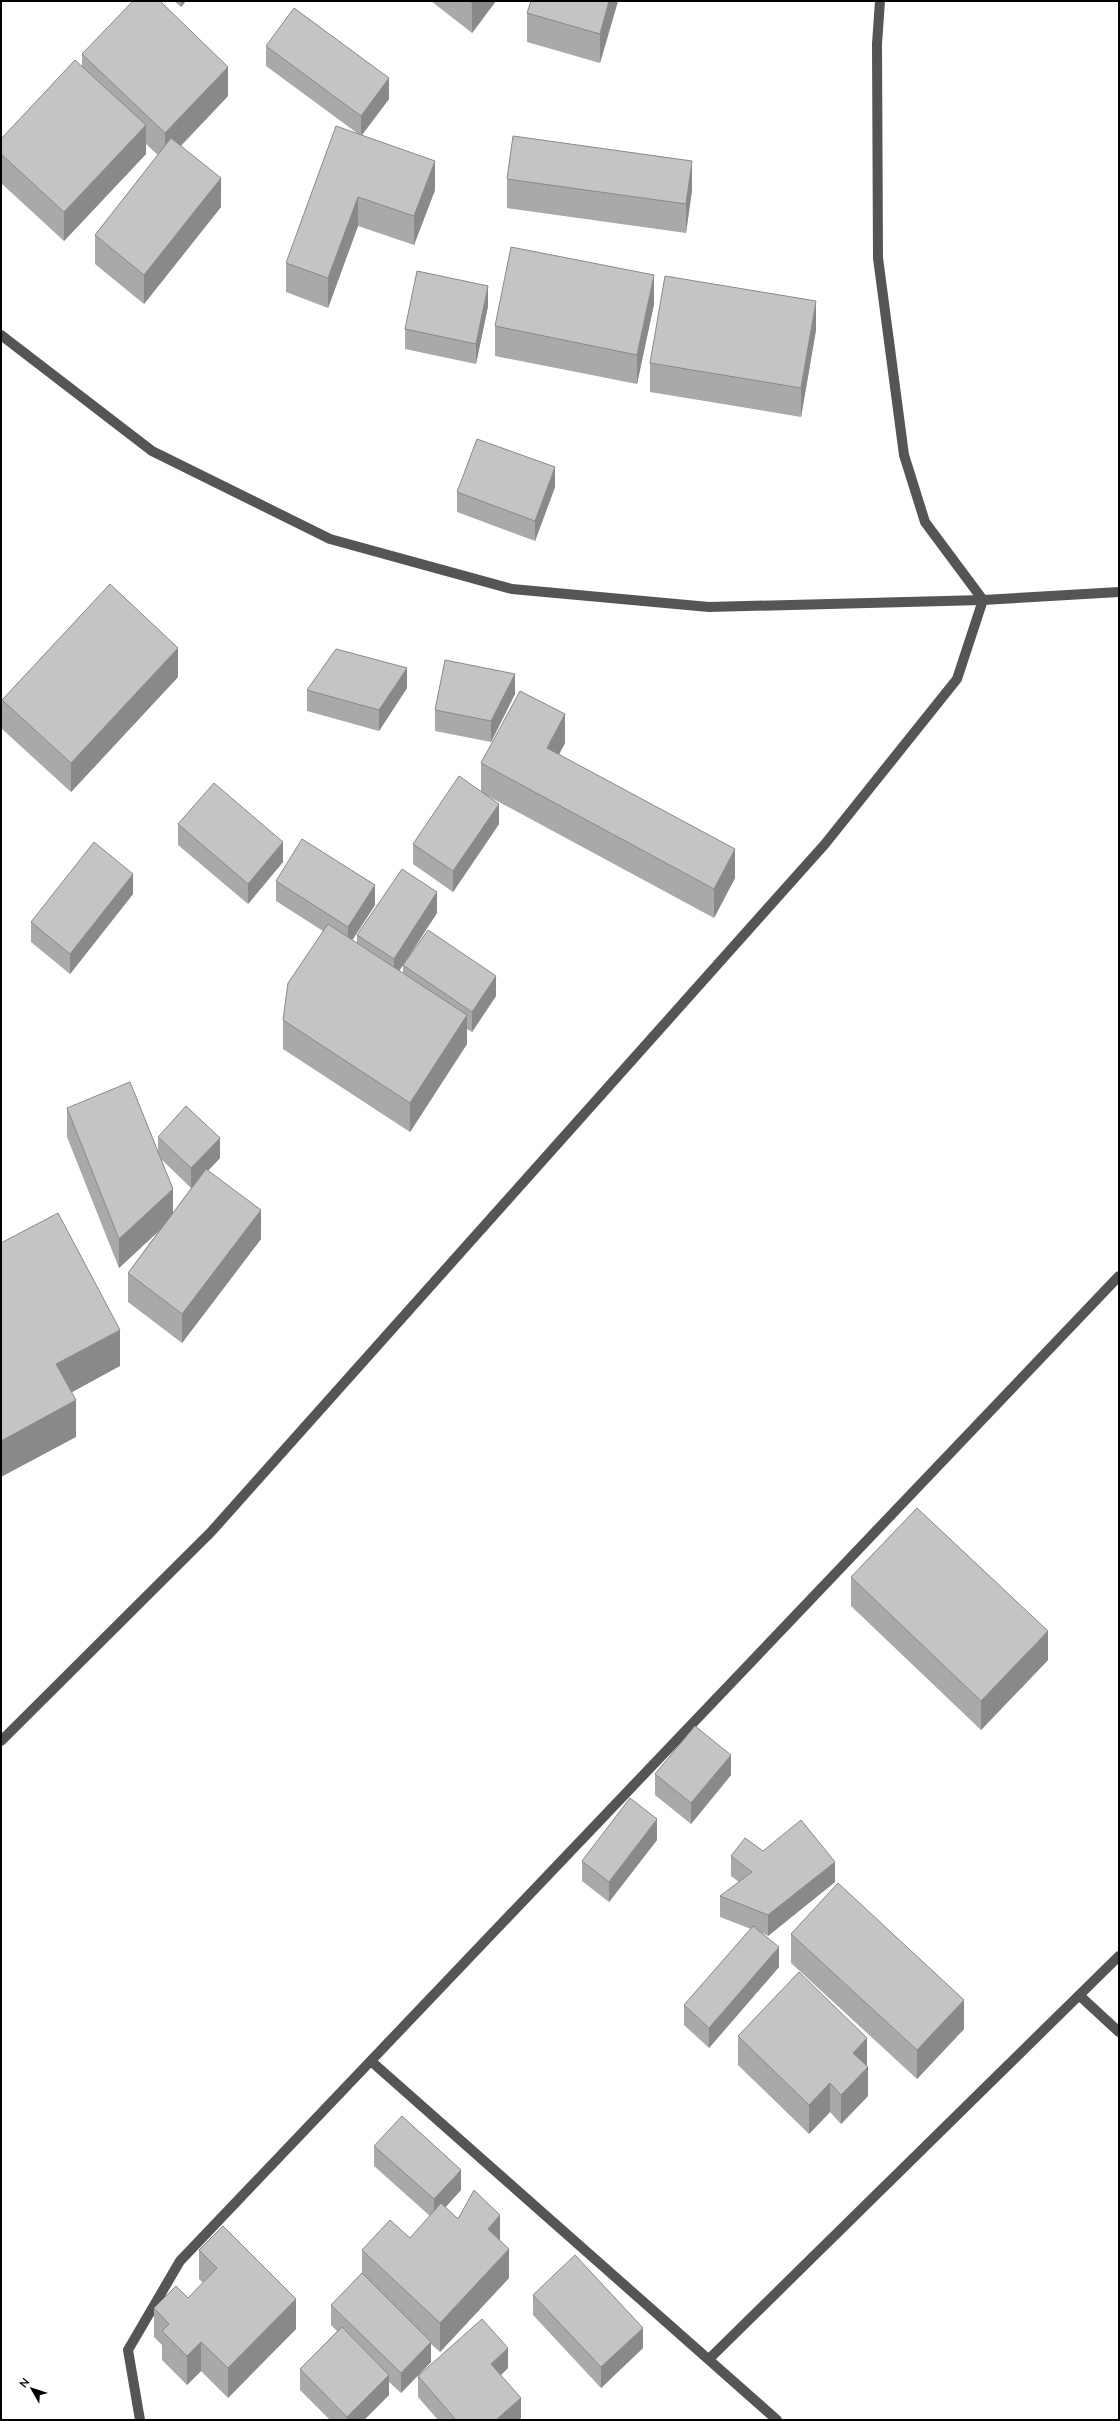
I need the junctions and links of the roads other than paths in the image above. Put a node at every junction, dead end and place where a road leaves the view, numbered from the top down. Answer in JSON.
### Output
{"nodes":[{"id":1,"x":880,"y":1,"type":"edge"},
{"id":2,"x":1,"y":335,"type":"edge"},
{"id":3,"x":1119,"y":592,"type":"edge"},
{"id":4,"x":983,"y":600,"type":"junction"},
{"id":5,"x":1119,"y":1276,"type":"edge"},
{"id":6,"x":1,"y":1741,"type":"edge"},
{"id":7,"x":1119,"y":1956,"type":"edge"},
{"id":8,"x":1080,"y":1996,"type":"junction"},
{"id":9,"x":1119,"y":2032,"type":"edge"},
{"id":10,"x":372,"y":2062,"type":"junction"},
{"id":11,"x":709,"y":2359,"type":"junction"},
{"id":12,"x":140,"y":2420,"type":"edge"},
{"id":13,"x":778,"y":2420,"type":"edge"}],
"edges":[{"from":1,"to":4,"type":"street"},
{"from":2,"to":4,"type":"street"},
{"from":3,"to":4,"type":"street"},
{"from":4,"to":6,"type":"street"},
{"from":5,"to":10,"type":"street"},
{"from":7,"to":8,"type":"street"},
{"from":8,"to":9,"type":"street"},
{"from":8,"to":11,"type":"street"},
{"from":10,"to":11,"type":"street"},
{"from":10,"to":12,"type":"street"},
{"from":11,"to":13,"type":"street"}]}
